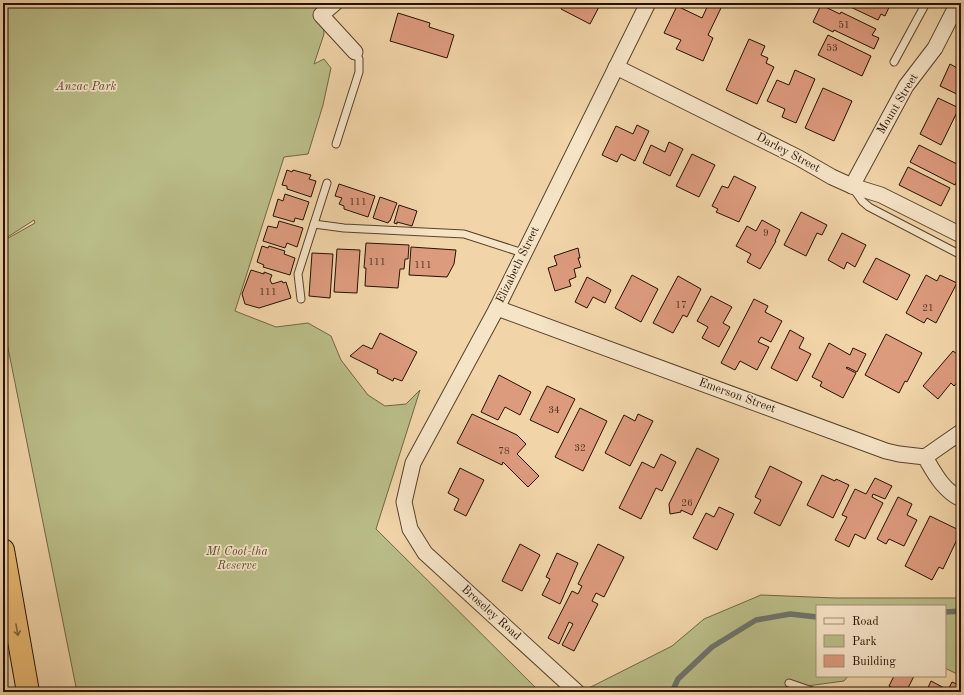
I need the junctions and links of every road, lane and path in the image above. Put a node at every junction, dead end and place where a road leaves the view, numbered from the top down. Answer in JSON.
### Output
{"nodes":[{"id":1,"x":335,"y":3,"type":"edge"},
{"id":2,"x":648,"y":3,"type":"edge"},
{"id":3,"x":926,"y":3,"type":"edge"},
{"id":4,"x":958,"y":3,"type":"edge"},
{"id":5,"x":355,"y":52,"type":"joint"},
{"id":6,"x":897,"y":60,"type":"dead end"},
{"id":7,"x":616,"y":67,"type":"junction"},
{"id":8,"x":336,"y":144,"type":"dead end"},
{"id":9,"x":327,"y":183,"type":"dead end"},
{"id":10,"x":852,"y":186,"type":"junction"},
{"id":11,"x":314,"y":224,"type":"junction"},
{"id":12,"x":961,"y":235,"type":"edge"},
{"id":13,"x":523,"y":253,"type":"junction"},
{"id":14,"x":961,"y":255,"type":"edge"},
{"id":15,"x":301,"y":299,"type":"dead end"},
{"id":16,"x":496,"y":308,"type":"junction"},
{"id":17,"x":961,"y":432,"type":"edge"},
{"id":18,"x":925,"y":457,"type":"junction"},
{"id":19,"x":961,"y":499,"type":"edge"},
{"id":20,"x":410,"y":529,"type":"joint"},
{"id":21,"x":3,"y":550,"type":"edge"},
{"id":22,"x":789,"y":683,"type":"dead end"},
{"id":23,"x":28,"y":692,"type":"edge"},
{"id":24,"x":577,"y":692,"type":"edge"},
{"id":25,"x":815,"y":692,"type":"edge"}],
"edges":[{"from":1,"to":5,"type":"street"},
{"from":2,"to":7,"type":"street","name":"Elizabeth Street"},
{"from":3,"to":6,"type":"lane"},
{"from":4,"to":10,"type":"street","name":"Mount Street"},
{"from":5,"to":8,"type":"lane"},
{"from":7,"to":10,"type":"street","name":"Darley Street"},
{"from":7,"to":13,"type":"street","name":"Elizabeth Street"},
{"from":9,"to":11,"type":"lane"},
{"from":10,"to":12,"type":"street","name":"Darley Street"},
{"from":10,"to":14,"type":"lane"},
{"from":11,"to":13,"type":"lane"},
{"from":11,"to":15,"type":"lane"},
{"from":13,"to":16,"type":"street","name":"Elizabeth Street"},
{"from":16,"to":18,"type":"street","name":"Emerson Street"},
{"from":16,"to":20,"type":"street","name":"Elizabeth Street"},
{"from":17,"to":18,"type":"street"},
{"from":18,"to":19,"type":"street"},
{"from":20,"to":24,"type":"street","name":"Broseley Road"},
{"from":21,"to":23,"type":"highway","one_way":true},
{"from":22,"to":25,"type":"lane"}]}
